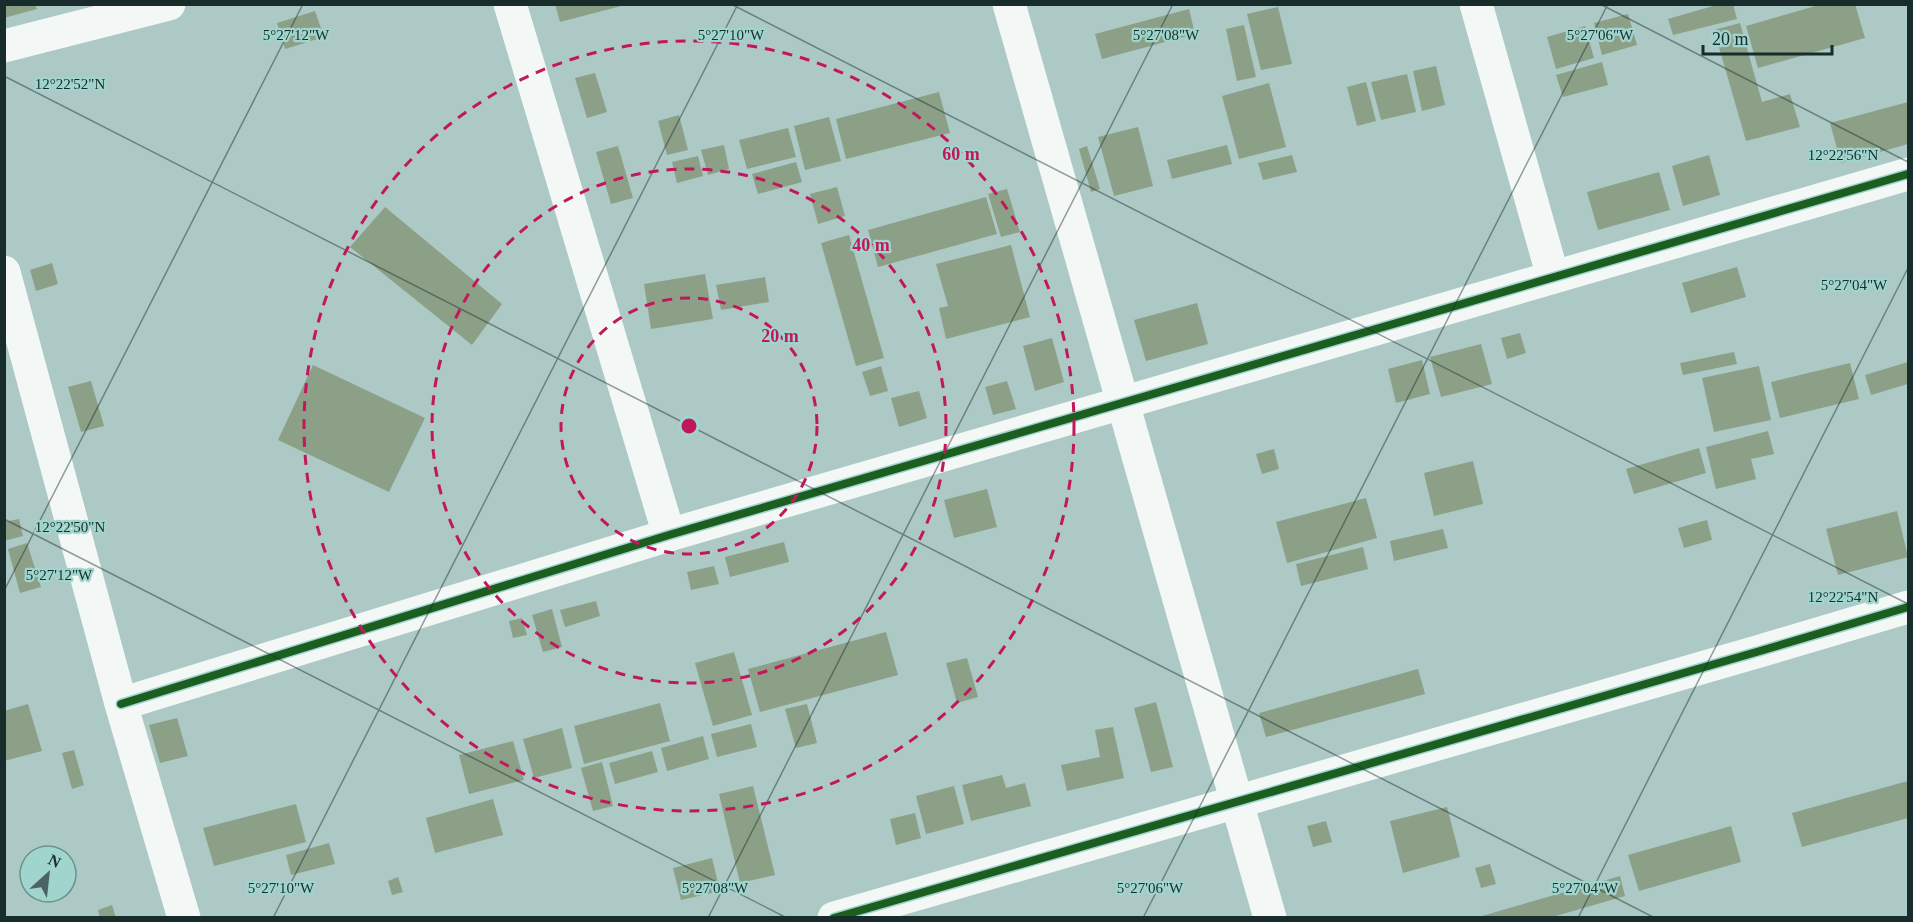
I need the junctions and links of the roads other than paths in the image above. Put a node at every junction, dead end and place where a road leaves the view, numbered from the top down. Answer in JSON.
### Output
{"nodes":[{"id":1,"x":169,"y":4,"type":"edge"},
{"id":2,"x":510,"y":4,"type":"edge"},
{"id":3,"x":1009,"y":4,"type":"edge"},
{"id":4,"x":1476,"y":4,"type":"edge"},
{"id":5,"x":4,"y":46,"type":"edge"},
{"id":6,"x":1908,"y":174,"type":"edge"},
{"id":7,"x":4,"y":272,"type":"edge"},
{"id":8,"x":1553,"y":277,"type":"junction"},
{"id":9,"x":1123,"y":402,"type":"junction"},
{"id":10,"x":669,"y":535,"type":"junction"},
{"id":11,"x":1908,"y":607,"type":"edge"},
{"id":12,"x":121,"y":704,"type":"junction"},
{"id":13,"x":1237,"y":802,"type":"junction"},
{"id":14,"x":184,"y":918,"type":"edge"},
{"id":15,"x":834,"y":918,"type":"edge"},
{"id":16,"x":1270,"y":918,"type":"edge"}],
"edges":[{"from":1,"to":5,"type":"street"},
{"from":2,"to":10,"type":"street"},
{"from":3,"to":9,"type":"street"},
{"from":4,"to":8,"type":"street"},
{"from":6,"to":8,"type":"street"},
{"from":7,"to":12,"type":"street"},
{"from":8,"to":9,"type":"street"},
{"from":9,"to":10,"type":"street"},
{"from":9,"to":13,"type":"street"},
{"from":10,"to":12,"type":"street"},
{"from":11,"to":13,"type":"street"},
{"from":12,"to":14,"type":"street"},
{"from":13,"to":15,"type":"street"},
{"from":13,"to":16,"type":"street"}]}
